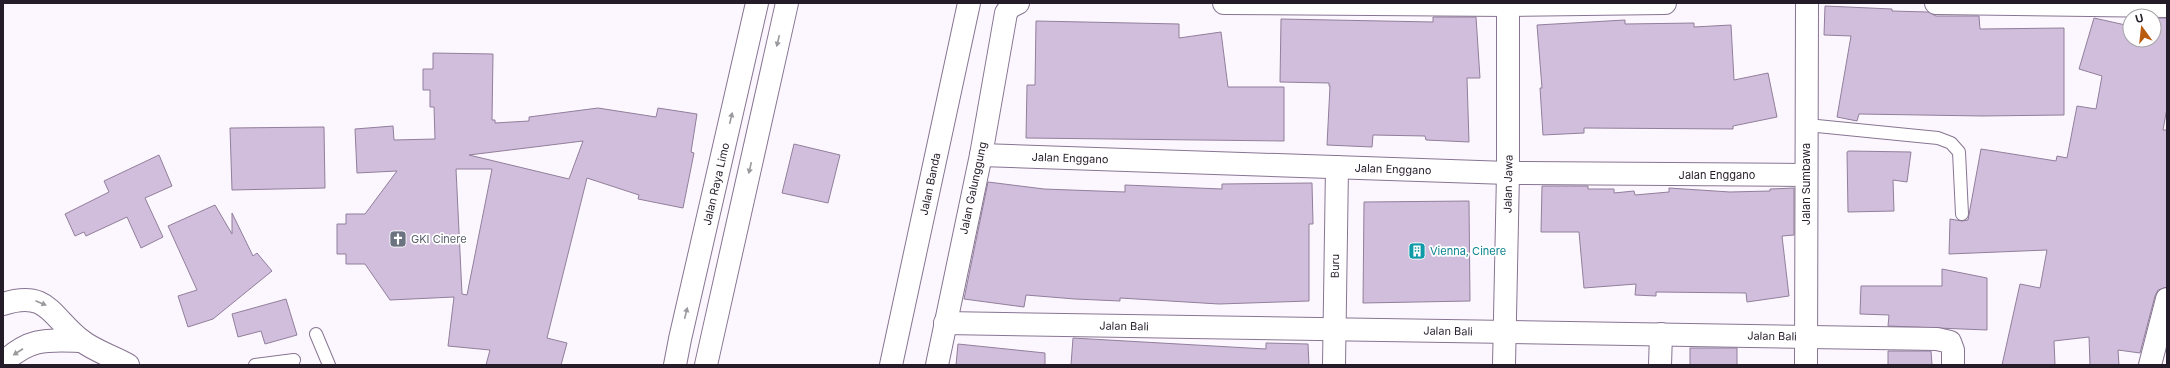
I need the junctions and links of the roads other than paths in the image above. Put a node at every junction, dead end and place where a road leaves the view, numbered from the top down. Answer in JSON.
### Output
{"nodes":[{"id":1,"x":757,"y":3,"type":"edge"},
{"id":2,"x":787,"y":3,"type":"edge"},
{"id":3,"x":969,"y":3,"type":"edge"},
{"id":4,"x":1224,"y":3,"type":"edge"},
{"id":5,"x":1665,"y":3,"type":"edge"},
{"id":6,"x":1807,"y":3,"type":"edge"},
{"id":7,"x":1936,"y":3,"type":"edge"},
{"id":8,"x":1508,"y":4,"type":"edge"},
{"id":9,"x":1013,"y":6,"type":"edge"},
{"id":10,"x":2167,"y":6,"type":"edge"},
{"id":11,"x":1807,"y":125,"type":"junction"},
{"id":12,"x":981,"y":155,"type":"junction"},
{"id":13,"x":1337,"y":167,"type":"junction"},
{"id":14,"x":1508,"y":173,"type":"junction"},
{"id":15,"x":1806,"y":175,"type":"junction"},
{"id":16,"x":1962,"y":214,"type":"dead end"},
{"id":17,"x":2167,"y":299,"type":"edge"},
{"id":18,"x":3,"y":304,"type":"edge"},
{"id":19,"x":945,"y":323,"type":"junction"},
{"id":20,"x":1334,"y":329,"type":"junction"},
{"id":21,"x":1505,"y":332,"type":"junction"},
{"id":22,"x":316,"y":334,"type":"dead end"},
{"id":23,"x":1661,"y":334,"type":"junction"},
{"id":24,"x":1806,"y":336,"type":"junction"},
{"id":25,"x":82,"y":341,"type":"junction"},
{"id":26,"x":294,"y":360,"type":"dead end"},
{"id":27,"x":3,"y":363,"type":"edge"},
{"id":28,"x":128,"y":365,"type":"edge"},
{"id":29,"x":255,"y":365,"type":"edge"},
{"id":30,"x":329,"y":365,"type":"edge"},
{"id":31,"x":675,"y":365,"type":"edge"},
{"id":32,"x":706,"y":365,"type":"edge"},
{"id":33,"x":892,"y":365,"type":"edge"},
{"id":34,"x":937,"y":365,"type":"edge"},
{"id":35,"x":1334,"y":365,"type":"edge"},
{"id":36,"x":1504,"y":365,"type":"edge"},
{"id":37,"x":1660,"y":365,"type":"edge"},
{"id":38,"x":1806,"y":365,"type":"edge"},
{"id":39,"x":1953,"y":365,"type":"edge"},
{"id":40,"x":2150,"y":365,"type":"edge"}],
"edges":[{"from":31,"to":1,"type":"street","name":"Jalan Raya Limo","one_way":true},
{"from":2,"to":32,"type":"street","one_way":true},
{"from":3,"to":33,"type":"street","name":"Jalan Banda"},
{"from":4,"to":8,"type":"street"},
{"from":5,"to":8,"type":"street"},
{"from":6,"to":11,"type":"street","name":"Jalan Sumbawa"},
{"from":7,"to":10,"type":"street"},
{"from":8,"to":14,"type":"street","name":"Jalan Jawa"},
{"from":9,"to":12,"type":"street","name":"Jalan Galunggung"},
{"from":11,"to":15,"type":"street","name":"Jalan Sumbawa"},
{"from":11,"to":16,"type":"lane"},
{"from":12,"to":13,"type":"street","name":"Jalan Enggano"},
{"from":12,"to":19,"type":"street","name":"Jalan Galunggung"},
{"from":13,"to":14,"type":"street","name":"Jalan Enggano"},
{"from":13,"to":20,"type":"street","name":"Buru"},
{"from":14,"to":15,"type":"street","name":"Jalan Enggano"},
{"from":14,"to":21,"type":"street","name":"Jalan Jawa"},
{"from":15,"to":24,"type":"street","name":"Jalan Sumbawa"},
{"from":17,"to":40,"type":"street"},
{"from":18,"to":25,"type":"street","one_way":true},
{"from":19,"to":20,"type":"street","name":"Jalan Bali"},
{"from":19,"to":34,"type":"street","name":"Jalan Galunggung"},
{"from":20,"to":21,"type":"street","name":"Jalan Bali"},
{"from":20,"to":35,"type":"street","name":"Buru"},
{"from":21,"to":23,"type":"street","name":"Jalan Bali"},
{"from":21,"to":36,"type":"street","name":"Jalan Jawa"},
{"from":22,"to":30,"type":"lane"},
{"from":23,"to":24,"type":"street","name":"Jalan Bali"},
{"from":23,"to":37,"type":"street"},
{"from":24,"to":38,"type":"street","name":"Jalan Sumbawa"},
{"from":24,"to":39,"type":"street","name":"Jalan Bali"},
{"from":25,"to":27,"type":"street","one_way":true},
{"from":25,"to":28,"type":"street"},
{"from":26,"to":29,"type":"lane"}]}
